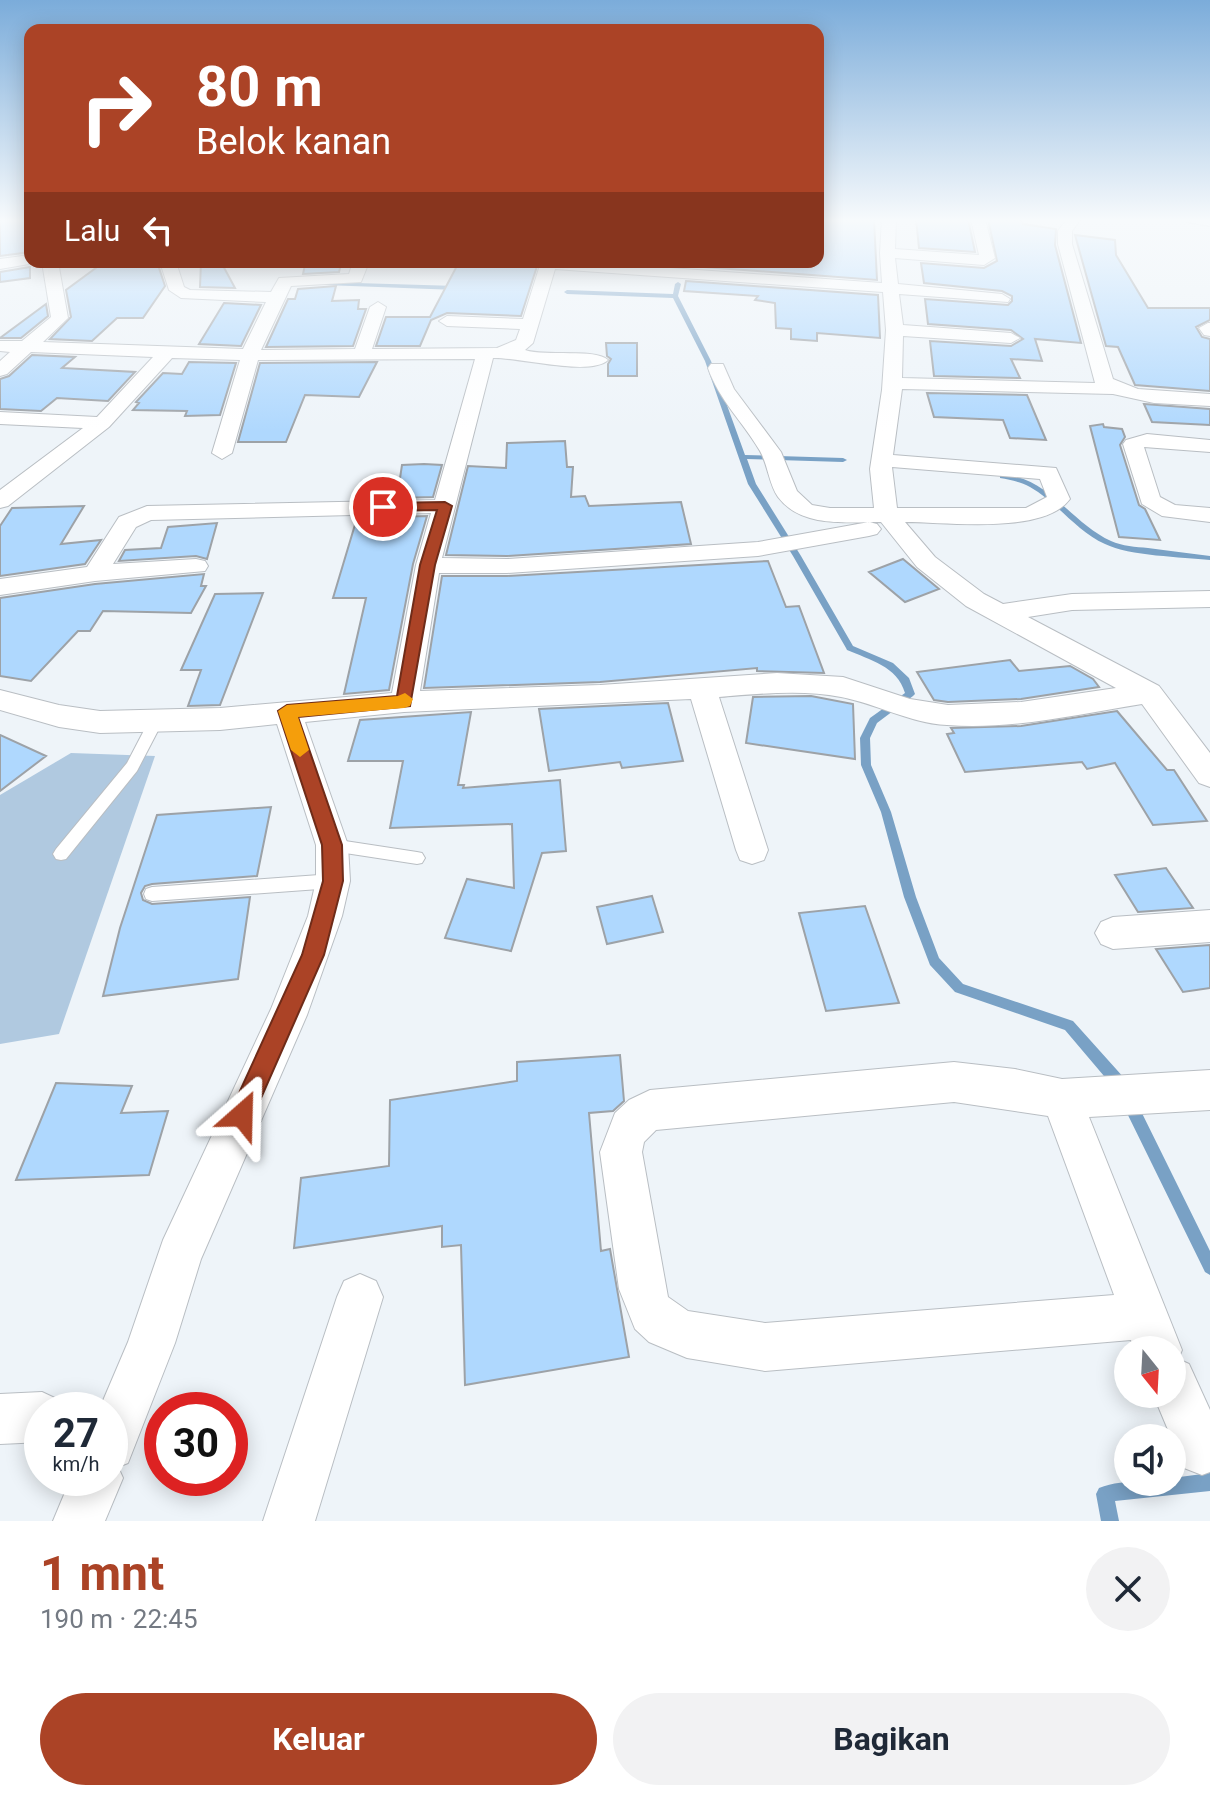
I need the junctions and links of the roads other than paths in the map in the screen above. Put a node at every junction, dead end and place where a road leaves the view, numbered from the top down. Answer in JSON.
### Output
{"nodes":[{"id":1,"x":55,"y":290,"type":"edge"},
{"id":2,"x":177,"y":290,"type":"edge"},
{"id":3,"x":281,"y":290,"type":"edge"},
{"id":4,"x":541,"y":290,"type":"edge"},
{"id":5,"x":889,"y":290,"type":"edge"},
{"id":6,"x":909,"y":290,"type":"edge"},
{"id":7,"x":1078,"y":290,"type":"edge"},
{"id":8,"x":276,"y":297,"type":"junction"},
{"id":9,"x":1002,"y":299,"type":"dead end"},
{"id":10,"x":378,"y":307,"type":"dead end"},
{"id":11,"x":447,"y":321,"type":"dead end"},
{"id":12,"x":530,"y":324,"type":"junction"},
{"id":13,"x":895,"y":330,"type":"junction"},
{"id":14,"x":1011,"y":338,"type":"dead end"},
{"id":15,"x":0,"y":346,"type":"edge"},
{"id":16,"x":26,"y":348,"type":"junction"},
{"id":17,"x":511,"y":351,"type":"junction"},
{"id":18,"x":167,"y":352,"type":"junction"},
{"id":19,"x":485,"y":354,"type":"junction"},
{"id":20,"x":252,"y":355,"type":"junction"},
{"id":21,"x":361,"y":356,"type":"junction"},
{"id":22,"x":599,"y":360,"type":"dead end"},
{"id":23,"x":717,"y":368,"type":"dead end"},
{"id":24,"x":0,"y":370,"type":"edge"},
{"id":25,"x":893,"y":383,"type":"junction"},
{"id":26,"x":1112,"y":389,"type":"junction"},
{"id":27,"x":1208,"y":404,"type":"edge"},
{"id":28,"x":0,"y":418,"type":"edge"},
{"id":29,"x":102,"y":423,"type":"junction"},
{"id":30,"x":1210,"y":446,"type":"edge"},
{"id":31,"x":222,"y":453,"type":"dead end"},
{"id":32,"x":882,"y":460,"type":"junction"},
{"id":33,"x":0,"y":501,"type":"edge"},
{"id":34,"x":445,"y":506,"type":"junction"},
{"id":35,"x":1210,"y":515,"type":"edge"},
{"id":36,"x":890,"y":519,"type":"junction"},
{"id":37,"x":428,"y":565,"type":"junction"},
{"id":38,"x":196,"y":566,"type":"dead end"},
{"id":39,"x":95,"y":573,"type":"junction"},
{"id":40,"x":0,"y":587,"type":"edge"},
{"id":41,"x":1210,"y":599,"type":"edge"},
{"id":42,"x":1001,"y":613,"type":"junction"},
{"id":43,"x":702,"y":688,"type":"junction"},
{"id":44,"x":1149,"y":693,"type":"junction"},
{"id":45,"x":0,"y":700,"type":"edge"},
{"id":46,"x":404,"y":702,"type":"junction"},
{"id":47,"x":287,"y":711,"type":"junction"},
{"id":48,"x":156,"y":721,"type":"junction"},
{"id":49,"x":1206,"y":766,"type":"edge"},
{"id":50,"x":752,"y":850,"type":"dead end"},
{"id":51,"x":61,"y":854,"type":"dead end"},
{"id":52,"x":417,"y":858,"type":"dead end"},
{"id":53,"x":332,"y":863,"type":"junction"},
{"id":54,"x":152,"y":894,"type":"dead end"},
{"id":55,"x":1210,"y":926,"type":"edge"},
{"id":56,"x":1113,"y":933,"type":"dead end"},
{"id":57,"x":1210,"y":1090,"type":"edge"},
{"id":58,"x":1079,"y":1099,"type":"junction"},
{"id":59,"x":360,"y":1297,"type":"dead end"},
{"id":60,"x":1151,"y":1333,"type":"edge"},
{"id":61,"x":128,"y":1393,"type":"edge"},
{"id":62,"x":1184,"y":1408,"type":"edge"},
{"id":63,"x":24,"y":1418,"type":"edge"},
{"id":64,"x":0,"y":1419,"type":"edge"},
{"id":65,"x":1202,"y":1450,"type":"dead end"},
{"id":66,"x":89,"y":1496,"type":"edge"},
{"id":67,"x":79,"y":1521,"type":"edge"},
{"id":68,"x":289,"y":1521,"type":"edge"}],
"edges":[{"from":1,"to":16,"type":"street"},
{"from":2,"to":8,"type":"street"},
{"from":3,"to":8,"type":"street"},
{"from":4,"to":12,"type":"street"},
{"from":5,"to":13,"type":"street"},
{"from":6,"to":9,"type":"street"},
{"from":7,"to":26,"type":"street"},
{"from":8,"to":20,"type":"street"},
{"from":10,"to":21,"type":"street"},
{"from":11,"to":12,"type":"street"},
{"from":12,"to":17,"type":"street"},
{"from":13,"to":14,"type":"street"},
{"from":13,"to":25,"type":"street"},
{"from":15,"to":16,"type":"street"},
{"from":16,"to":18,"type":"street"},
{"from":16,"to":24,"type":"street"},
{"from":17,"to":19,"type":"street"},
{"from":17,"to":22,"type":"street"},
{"from":18,"to":20,"type":"street"},
{"from":18,"to":29,"type":"street"},
{"from":19,"to":21,"type":"street"},
{"from":19,"to":34,"type":"street"},
{"from":20,"to":21,"type":"street"},
{"from":20,"to":31,"type":"street"},
{"from":23,"to":36,"type":"street"},
{"from":25,"to":26,"type":"street"},
{"from":25,"to":32,"type":"street"},
{"from":26,"to":27,"type":"street"},
{"from":28,"to":29,"type":"street"},
{"from":29,"to":33,"type":"street"},
{"from":30,"to":35,"type":"street"},
{"from":32,"to":36,"type":"street"},
{"from":32,"to":36,"type":"street"},
{"from":34,"to":37,"type":"street"},
{"from":34,"to":39,"type":"street"},
{"from":36,"to":37,"type":"street"},
{"from":36,"to":42,"type":"street"},
{"from":37,"to":46,"type":"street"},
{"from":38,"to":39,"type":"street"},
{"from":39,"to":40,"type":"street"},
{"from":41,"to":42,"type":"street"},
{"from":42,"to":44,"type":"street"},
{"from":43,"to":44,"type":"street"},
{"from":43,"to":46,"type":"street"},
{"from":43,"to":50,"type":"street"},
{"from":44,"to":49,"type":"street"},
{"from":45,"to":48,"type":"street"},
{"from":46,"to":47,"type":"street"},
{"from":47,"to":48,"type":"street"},
{"from":47,"to":53,"type":"street"},
{"from":48,"to":51,"type":"lane"},
{"from":52,"to":53,"type":"lane"},
{"from":53,"to":54,"type":"lane"},
{"from":53,"to":61,"type":"street"},
{"from":55,"to":56,"type":"street"},
{"from":57,"to":58,"type":"street"},
{"from":58,"to":60,"type":"street"},
{"from":58,"to":60,"type":"street"},
{"from":59,"to":68,"type":"street"},
{"from":62,"to":65,"type":"street"},
{"from":63,"to":64,"type":"street"},
{"from":66,"to":67,"type":"street"}]}
